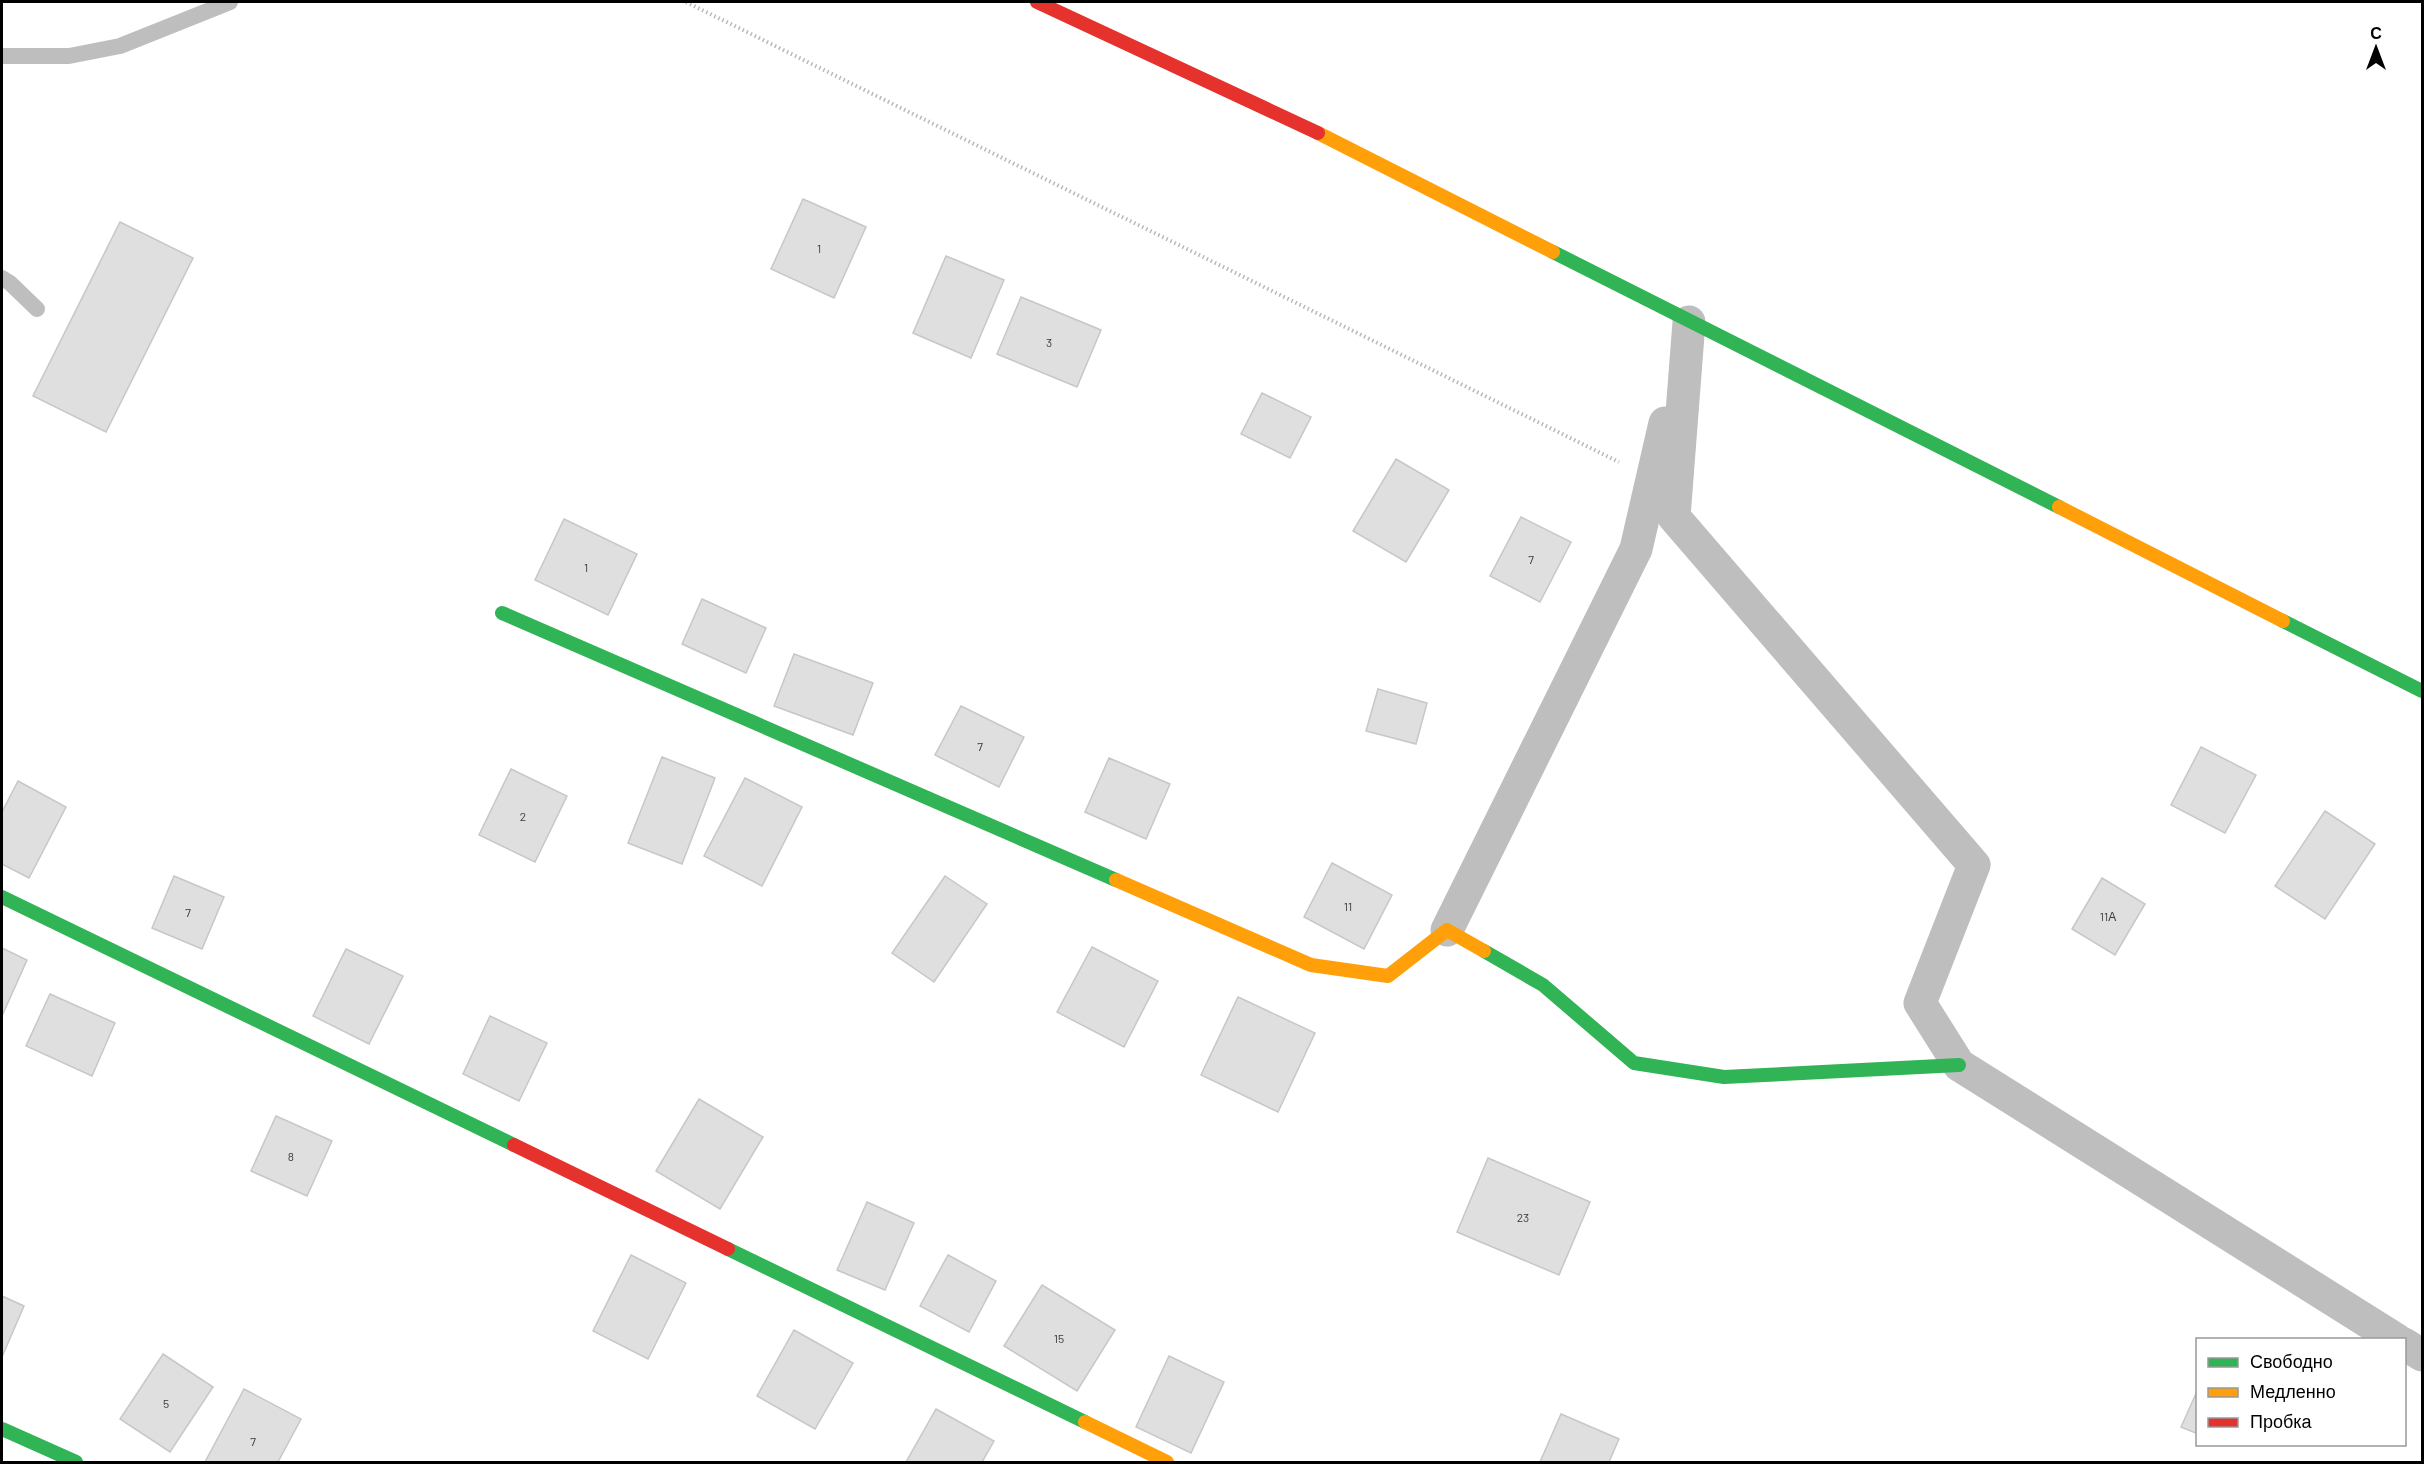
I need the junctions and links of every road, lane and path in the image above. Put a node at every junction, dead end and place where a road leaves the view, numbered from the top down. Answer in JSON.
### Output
{"nodes":[{"id":1,"x":230,"y":2,"type":"edge"},
{"id":2,"x":686,"y":2,"type":"edge"},
{"id":3,"x":1037,"y":2,"type":"edge"},
{"id":4,"x":2,"y":56,"type":"edge"},
{"id":5,"x":2,"y":278,"type":"edge"},
{"id":6,"x":37,"y":309,"type":"dead end"},
{"id":7,"x":1689,"y":322,"type":"junction"},
{"id":8,"x":1652,"y":478,"type":"junction"},
{"id":9,"x":502,"y":613,"type":"dead end"},
{"id":10,"x":2422,"y":692,"type":"edge"},
{"id":11,"x":2,"y":897,"type":"edge"},
{"id":12,"x":1447,"y":930,"type":"junction"},
{"id":13,"x":1959,"y":1065,"type":"junction"},
{"id":14,"x":2394,"y":1338,"type":"edge"},
{"id":15,"x":2406,"y":1345,"type":"edge"},
{"id":16,"x":2422,"y":1355,"type":"edge"},
{"id":17,"x":2,"y":1428,"type":"edge"},
{"id":18,"x":76,"y":1462,"type":"edge"},
{"id":19,"x":1167,"y":1462,"type":"edge"}],
"edges":[{"from":1,"to":4,"type":"lane"},
{"from":2,"to":8,"type":"path"},
{"from":3,"to":7,"type":"street"},
{"from":5,"to":6,"type":"lane"},
{"from":7,"to":8,"type":"street"},
{"from":7,"to":10,"type":"street"},
{"from":7,"to":13,"type":"street"},
{"from":8,"to":12,"type":"street"},
{"from":9,"to":12,"type":"street"},
{"from":11,"to":19,"type":"street"},
{"from":12,"to":13,"type":"street"},
{"from":13,"to":14,"type":"street"},
{"from":15,"to":16,"type":"street"},
{"from":17,"to":18,"type":"street"}]}
